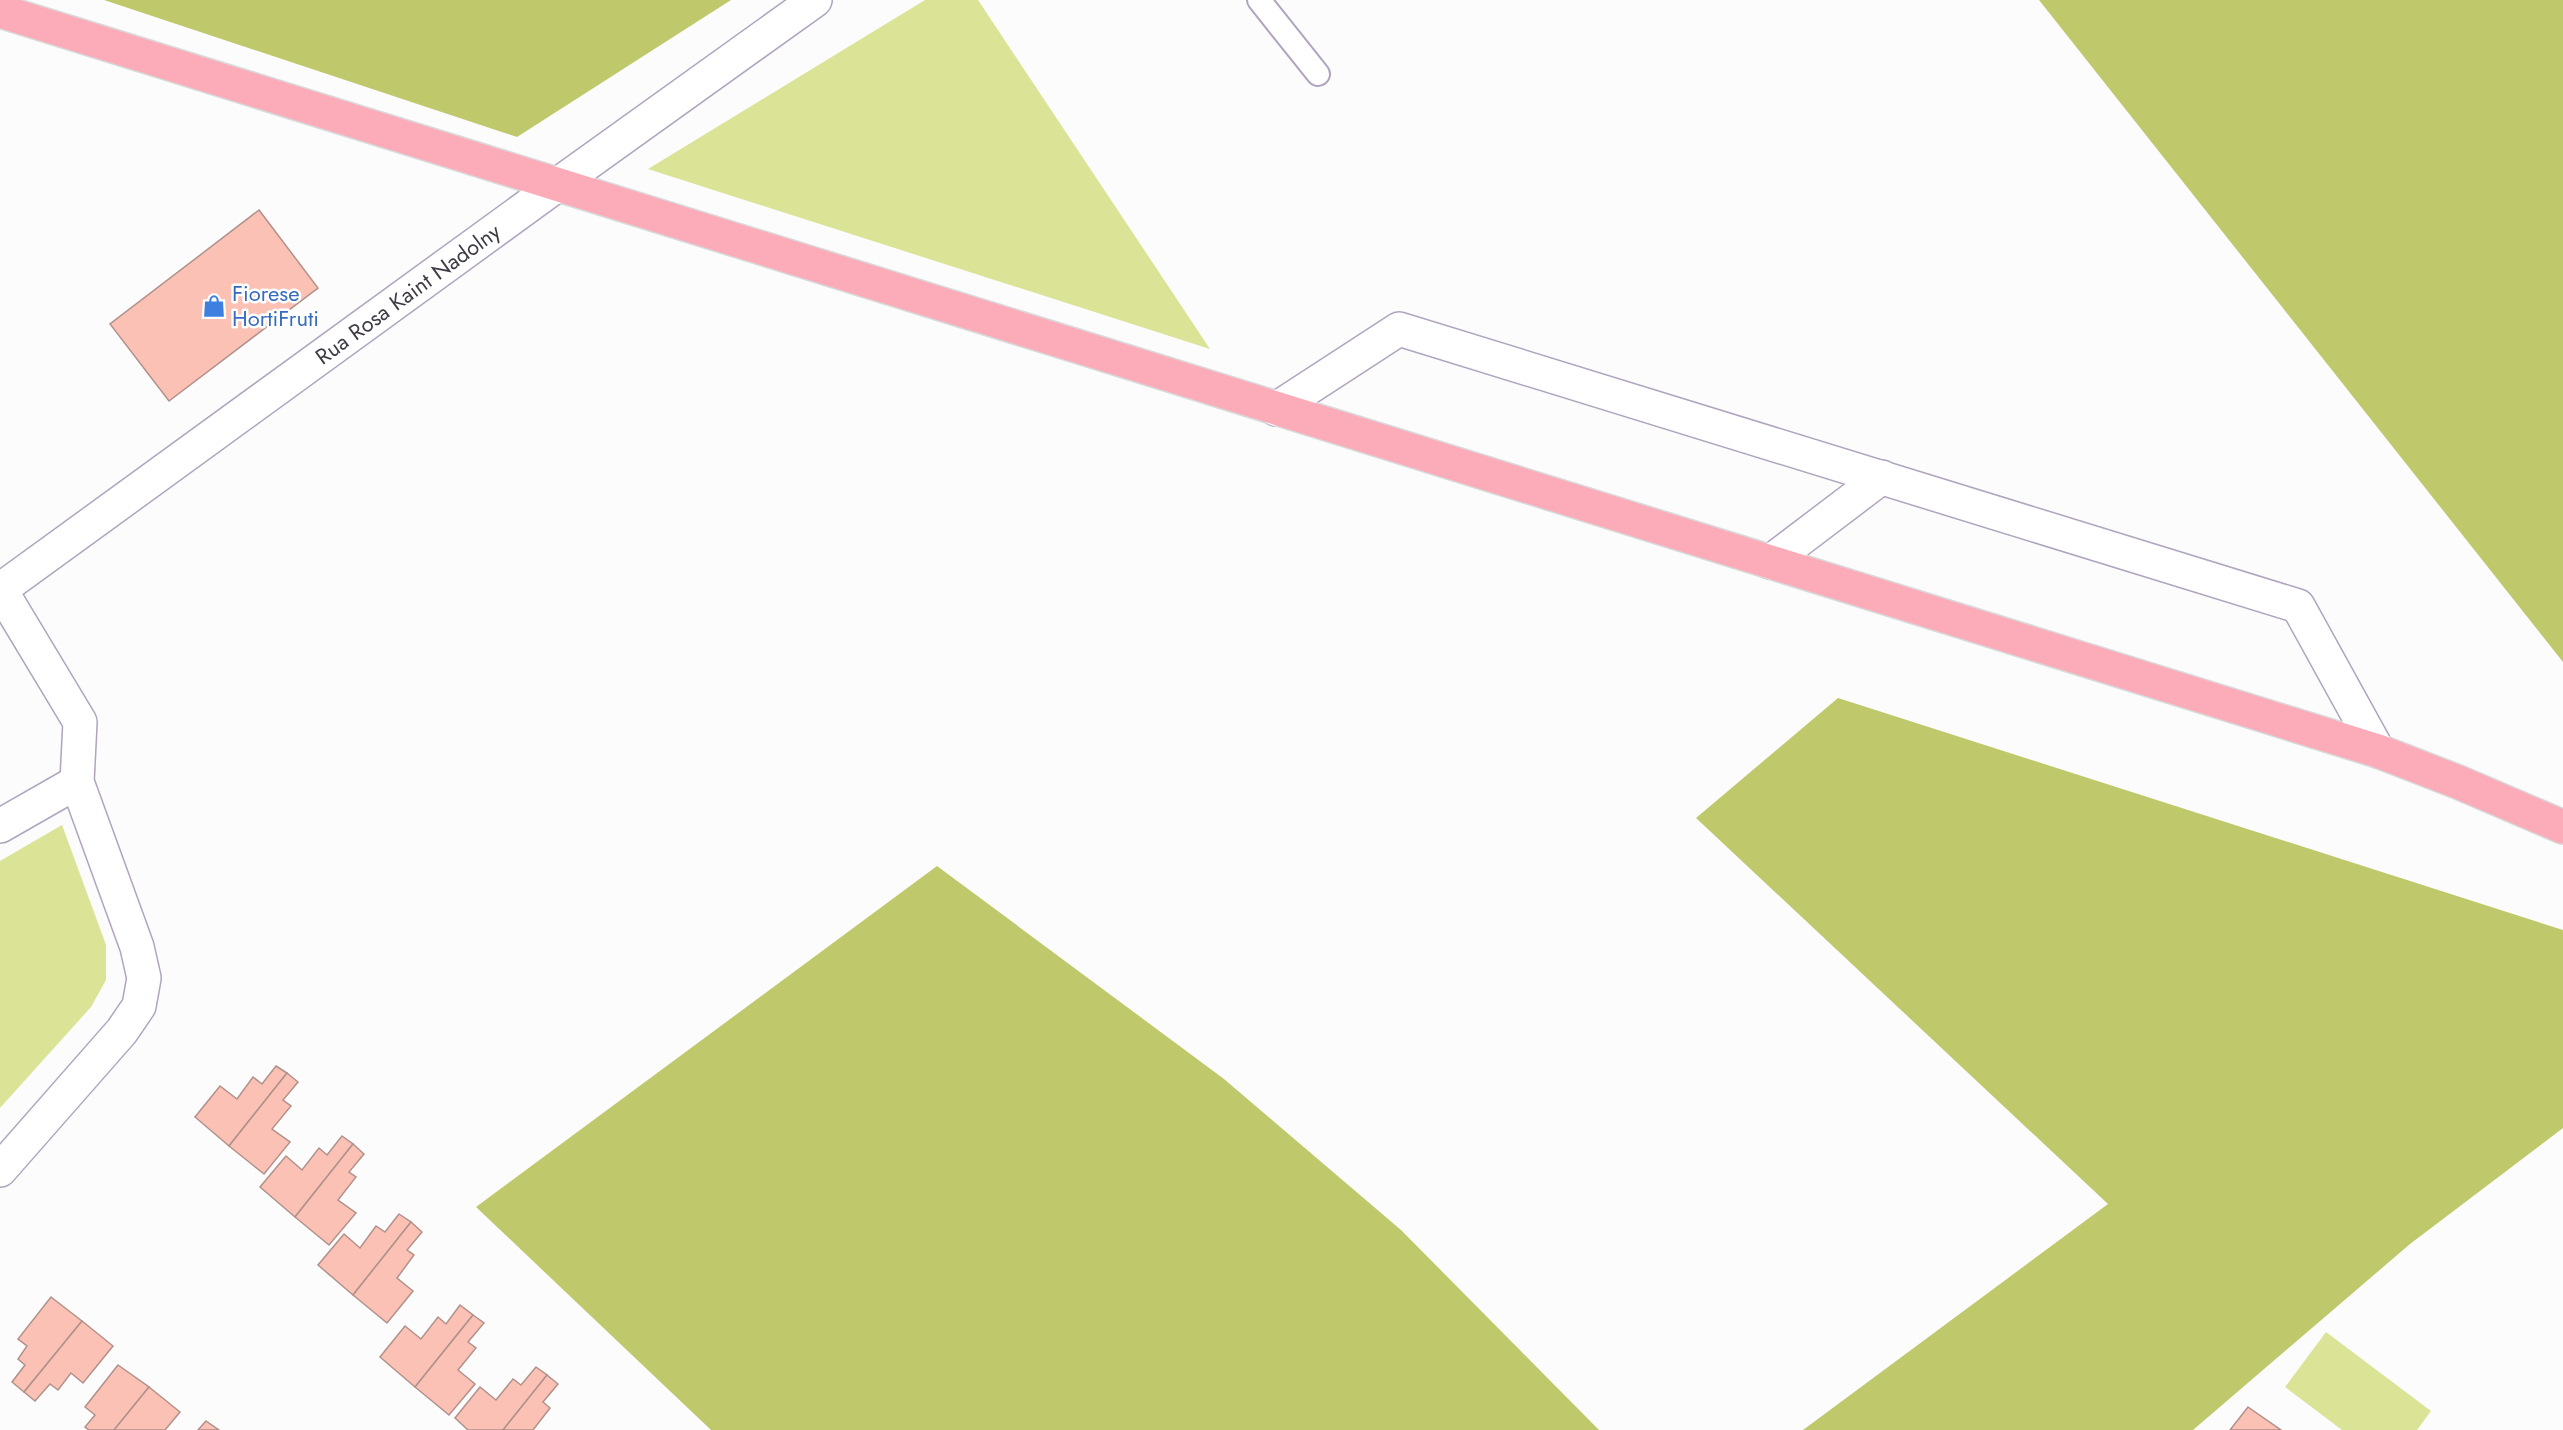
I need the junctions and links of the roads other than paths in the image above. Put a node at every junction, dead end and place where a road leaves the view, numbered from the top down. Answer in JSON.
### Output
{"nodes":[{"id":1,"x":815,"y":0,"type":"edge"},
{"id":2,"x":1259,"y":0,"type":"edge"},
{"id":3,"x":0,"y":11,"type":"edge"},
{"id":4,"x":1318,"y":74,"type":"dead end"},
{"id":5,"x":557,"y":185,"type":"junction"},
{"id":6,"x":1276,"y":409,"type":"junction"},
{"id":7,"x":1882,"y":477,"type":"junction"},
{"id":8,"x":1770,"y":562,"type":"junction"},
{"id":9,"x":0,"y":590,"type":"edge"},
{"id":10,"x":2378,"y":751,"type":"junction"},
{"id":11,"x":77,"y":782,"type":"junction"},
{"id":12,"x":0,"y":826,"type":"edge"},
{"id":13,"x":2563,"y":827,"type":"edge"},
{"id":14,"x":0,"y":1170,"type":"edge"}],
"edges":[{"from":1,"to":5,"type":"street","name":"Rua Rosa Kaint Nadolny"},
{"from":2,"to":4,"type":"lane"},
{"from":3,"to":5,"type":"main road"},
{"from":5,"to":6,"type":"main road"},
{"from":5,"to":9,"type":"street","name":"Rua Rosa Kaint Nadolny"},
{"from":6,"to":7,"type":"street"},
{"from":6,"to":8,"type":"main road"},
{"from":7,"to":8,"type":"street"},
{"from":7,"to":10,"type":"street"},
{"from":8,"to":10,"type":"main road"},
{"from":9,"to":11,"type":"street"},
{"from":10,"to":13,"type":"main road"},
{"from":11,"to":12,"type":"street"},
{"from":11,"to":14,"type":"street"}]}
